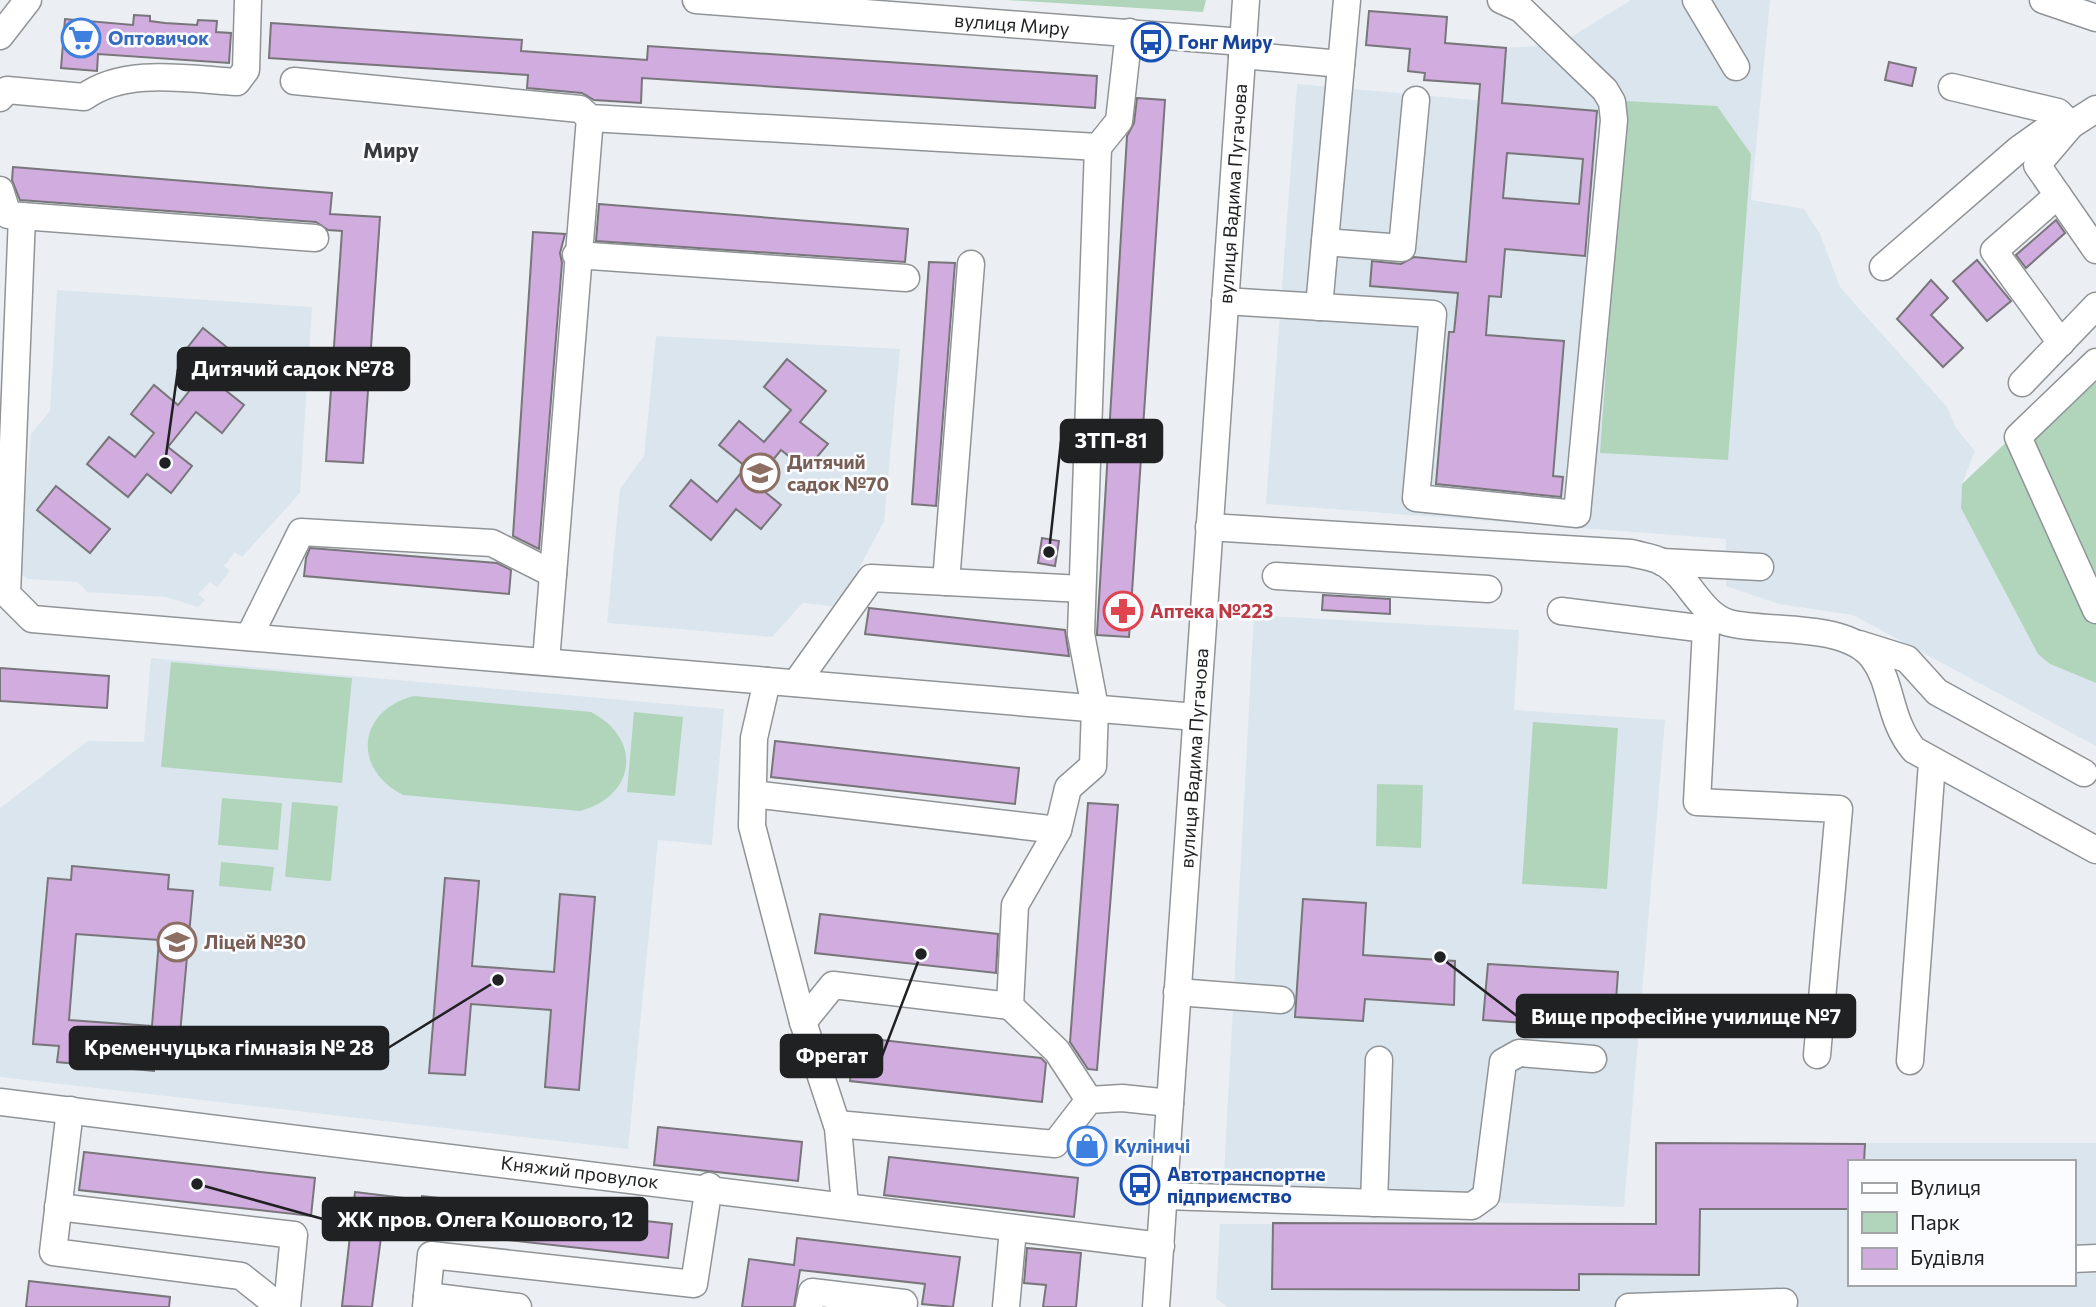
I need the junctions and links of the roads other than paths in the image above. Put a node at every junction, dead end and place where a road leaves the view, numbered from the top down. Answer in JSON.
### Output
{"nodes":[{"id":1,"x":28,"y":0,"type":"edge"},
{"id":2,"x":248,"y":0,"type":"edge"},
{"id":3,"x":696,"y":0,"type":"edge"},
{"id":4,"x":1246,"y":0,"type":"edge"},
{"id":5,"x":1347,"y":0,"type":"edge"},
{"id":6,"x":1501,"y":0,"type":"edge"},
{"id":7,"x":1696,"y":0,"type":"edge"},
{"id":8,"x":2043,"y":0,"type":"edge"},
{"id":9,"x":2096,"y":18,"type":"edge"},
{"id":10,"x":1129,"y":33,"type":"junction"},
{"id":11,"x":0,"y":36,"type":"edge"},
{"id":12,"x":1242,"y":48,"type":"junction"},
{"id":13,"x":1341,"y":64,"type":"junction"},
{"id":14,"x":1735,"y":67,"type":"dead end"},
{"id":15,"x":294,"y":81,"type":"dead end"},
{"id":16,"x":1952,"y":87,"type":"dead end"},
{"id":17,"x":2,"y":89,"type":"edge"},
{"id":18,"x":1416,"y":100,"type":"dead end"},
{"id":19,"x":2096,"y":109,"type":"edge"},
{"id":20,"x":590,"y":118,"type":"junction"},
{"id":21,"x":2071,"y":125,"type":"junction"},
{"id":22,"x":1098,"y":147,"type":"junction"},
{"id":23,"x":0,"y":190,"type":"edge"},
{"id":24,"x":2058,"y":195,"type":"junction"},
{"id":25,"x":22,"y":216,"type":"junction"},
{"id":26,"x":315,"y":238,"type":"dead end"},
{"id":27,"x":1325,"y":242,"type":"junction"},
{"id":28,"x":2096,"y":250,"type":"edge"},
{"id":29,"x":576,"y":255,"type":"junction"},
{"id":30,"x":971,"y":264,"type":"dead end"},
{"id":31,"x":1883,"y":267,"type":"dead end"},
{"id":32,"x":906,"y":278,"type":"dead end"},
{"id":33,"x":1225,"y":301,"type":"junction"},
{"id":34,"x":2096,"y":306,"type":"edge"},
{"id":35,"x":1319,"y":307,"type":"junction"},
{"id":36,"x":2061,"y":343,"type":"junction"},
{"id":37,"x":2093,"y":373,"type":"edge"},
{"id":38,"x":2022,"y":383,"type":"dead end"},
{"id":39,"x":1209,"y":527,"type":"junction"},
{"id":40,"x":1407,"y":539,"type":"junction"},
{"id":41,"x":1662,"y":562,"type":"junction"},
{"id":42,"x":1760,"y":567,"type":"dead end"},
{"id":43,"x":553,"y":574,"type":"junction"},
{"id":44,"x":1276,"y":576,"type":"dead end"},
{"id":45,"x":946,"y":582,"type":"junction"},
{"id":46,"x":1401,"y":583,"type":"junction"},
{"id":47,"x":1082,"y":589,"type":"junction"},
{"id":48,"x":1488,"y":589,"type":"dead end"},
{"id":49,"x":2096,"y":610,"type":"edge"},
{"id":50,"x":1560,"y":611,"type":"dead end"},
{"id":51,"x":1707,"y":619,"type":"junction"},
{"id":52,"x":249,"y":636,"type":"junction"},
{"id":53,"x":1853,"y":643,"type":"junction"},
{"id":54,"x":546,"y":661,"type":"junction"},
{"id":55,"x":767,"y":681,"type":"junction"},
{"id":56,"x":796,"y":683,"type":"junction"},
{"id":57,"x":1095,"y":708,"type":"junction"},
{"id":58,"x":1196,"y":717,"type":"junction"},
{"id":59,"x":1932,"y":763,"type":"junction"},
{"id":60,"x":2084,"y":773,"type":"dead end"},
{"id":61,"x":752,"y":794,"type":"junction"},
{"id":62,"x":1058,"y":830,"type":"junction"},
{"id":63,"x":2096,"y":850,"type":"edge"},
{"id":64,"x":1177,"y":992,"type":"junction"},
{"id":65,"x":1281,"y":1000,"type":"dead end"},
{"id":66,"x":1010,"y":1006,"type":"junction"},
{"id":67,"x":803,"y":1022,"type":"junction"},
{"id":68,"x":1817,"y":1055,"type":"dead end"},
{"id":69,"x":1593,"y":1059,"type":"dead end"},
{"id":70,"x":1379,"y":1060,"type":"dead end"},
{"id":71,"x":1910,"y":1061,"type":"dead end"},
{"id":72,"x":1089,"y":1100,"type":"junction"},
{"id":73,"x":0,"y":1102,"type":"edge"},
{"id":74,"x":1170,"y":1103,"type":"junction"},
{"id":75,"x":70,"y":1110,"type":"junction"},
{"id":76,"x":837,"y":1124,"type":"junction"},
{"id":77,"x":709,"y":1186,"type":"junction"},
{"id":78,"x":1164,"y":1196,"type":"junction"},
{"id":79,"x":1374,"y":1203,"type":"junction"},
{"id":80,"x":845,"y":1205,"type":"junction"},
{"id":81,"x":58,"y":1207,"type":"junction"},
{"id":82,"x":1013,"y":1229,"type":"junction"},
{"id":83,"x":1161,"y":1245,"type":"junction"},
{"id":84,"x":2096,"y":1258,"type":"edge"},
{"id":85,"x":2075,"y":1259,"type":"edge"},
{"id":86,"x":692,"y":1295,"type":"edge"},
{"id":87,"x":427,"y":1301,"type":"edge"},
{"id":88,"x":905,"y":1303,"type":"dead end"},
{"id":89,"x":1784,"y":1303,"type":"dead end"},
{"id":90,"x":280,"y":1307,"type":"edge"},
{"id":91,"x":287,"y":1307,"type":"edge"},
{"id":92,"x":518,"y":1307,"type":"edge"},
{"id":93,"x":809,"y":1307,"type":"edge"},
{"id":94,"x":1006,"y":1307,"type":"edge"},
{"id":95,"x":1156,"y":1307,"type":"edge"},
{"id":96,"x":1629,"y":1307,"type":"edge"}],
"edges":[{"from":1,"to":11,"type":"street"},
{"from":2,"to":17,"type":"street"},
{"from":3,"to":10,"type":"street","name":"вулиця Миру"},
{"from":4,"to":12,"type":"street","name":"вулиця Вадима Пугачова"},
{"from":5,"to":13,"type":"street"},
{"from":6,"to":35,"type":"street"},
{"from":7,"to":14,"type":"street"},
{"from":8,"to":9,"type":"street"},
{"from":10,"to":12,"type":"street","name":"вулиця Миру"},
{"from":10,"to":22,"type":"street"},
{"from":12,"to":13,"type":"street","name":"вулиця Миру"},
{"from":12,"to":33,"type":"street","name":"вулиця Вадима Пугачова"},
{"from":13,"to":27,"type":"street"},
{"from":15,"to":20,"type":"street"},
{"from":16,"to":21,"type":"street"},
{"from":18,"to":27,"type":"street"},
{"from":19,"to":21,"type":"street"},
{"from":20,"to":22,"type":"street"},
{"from":20,"to":29,"type":"street"},
{"from":21,"to":24,"type":"street"},
{"from":21,"to":31,"type":"street"},
{"from":22,"to":47,"type":"street"},
{"from":23,"to":25,"type":"street"},
{"from":24,"to":28,"type":"street"},
{"from":24,"to":36,"type":"street"},
{"from":25,"to":26,"type":"street"},
{"from":25,"to":52,"type":"street"},
{"from":27,"to":35,"type":"street"},
{"from":29,"to":32,"type":"street"},
{"from":29,"to":43,"type":"street"},
{"from":30,"to":45,"type":"street"},
{"from":33,"to":35,"type":"street"},
{"from":33,"to":39,"type":"street","name":"вулиця Вадима Пугачова"},
{"from":34,"to":36,"type":"street"},
{"from":36,"to":38,"type":"street"},
{"from":37,"to":49,"type":"street"},
{"from":39,"to":40,"type":"street"},
{"from":39,"to":58,"type":"street","name":"вулиця Вадима Пугачова"},
{"from":40,"to":41,"type":"street"},
{"from":40,"to":46,"type":"street"},
{"from":41,"to":42,"type":"street"},
{"from":41,"to":51,"type":"street"},
{"from":43,"to":52,"type":"street"},
{"from":43,"to":54,"type":"street"},
{"from":44,"to":46,"type":"street"},
{"from":45,"to":47,"type":"street"},
{"from":45,"to":56,"type":"street"},
{"from":46,"to":48,"type":"street"},
{"from":47,"to":57,"type":"street"},
{"from":50,"to":51,"type":"street"},
{"from":51,"to":53,"type":"street"},
{"from":51,"to":68,"type":"street"},
{"from":52,"to":54,"type":"street"},
{"from":53,"to":59,"type":"street"},
{"from":53,"to":60,"type":"street"},
{"from":54,"to":55,"type":"street"},
{"from":55,"to":56,"type":"street"},
{"from":55,"to":61,"type":"street"},
{"from":56,"to":57,"type":"street"},
{"from":57,"to":58,"type":"street"},
{"from":57,"to":62,"type":"street"},
{"from":58,"to":64,"type":"street","name":"вулиця Вадима Пугачова"},
{"from":59,"to":63,"type":"street"},
{"from":59,"to":71,"type":"street"},
{"from":61,"to":62,"type":"street"},
{"from":61,"to":67,"type":"street"},
{"from":62,"to":66,"type":"street"},
{"from":64,"to":65,"type":"street"},
{"from":64,"to":74,"type":"street","name":"вулиця Вадима Пугачова"},
{"from":66,"to":67,"type":"street"},
{"from":66,"to":72,"type":"street"},
{"from":67,"to":76,"type":"street"},
{"from":69,"to":79,"type":"street"},
{"from":70,"to":79,"type":"street"},
{"from":72,"to":74,"type":"street"},
{"from":72,"to":76,"type":"street"},
{"from":73,"to":75,"type":"street","name":"Княжий провулок"},
{"from":74,"to":78,"type":"street","name":"вулиця Вадима Пугачова"},
{"from":75,"to":77,"type":"street","name":"Княжий провулок"},
{"from":75,"to":81,"type":"street"},
{"from":76,"to":80,"type":"street"},
{"from":77,"to":80,"type":"street","name":"Княжий провулок"},
{"from":77,"to":86,"type":"street"},
{"from":78,"to":79,"type":"street"},
{"from":78,"to":83,"type":"street","name":"вулиця Вадима Пугачова"},
{"from":80,"to":82,"type":"street","name":"Княжий провулок"},
{"from":81,"to":90,"type":"street"},
{"from":81,"to":91,"type":"street"},
{"from":82,"to":83,"type":"street","name":"Княжий провулок"},
{"from":82,"to":94,"type":"street"},
{"from":83,"to":95,"type":"street","name":"вулиця Вадима Пугачова"},
{"from":84,"to":85,"type":"street"},
{"from":86,"to":87,"type":"street"},
{"from":87,"to":92,"type":"street"},
{"from":88,"to":93,"type":"street"},
{"from":89,"to":96,"type":"street"}]}
